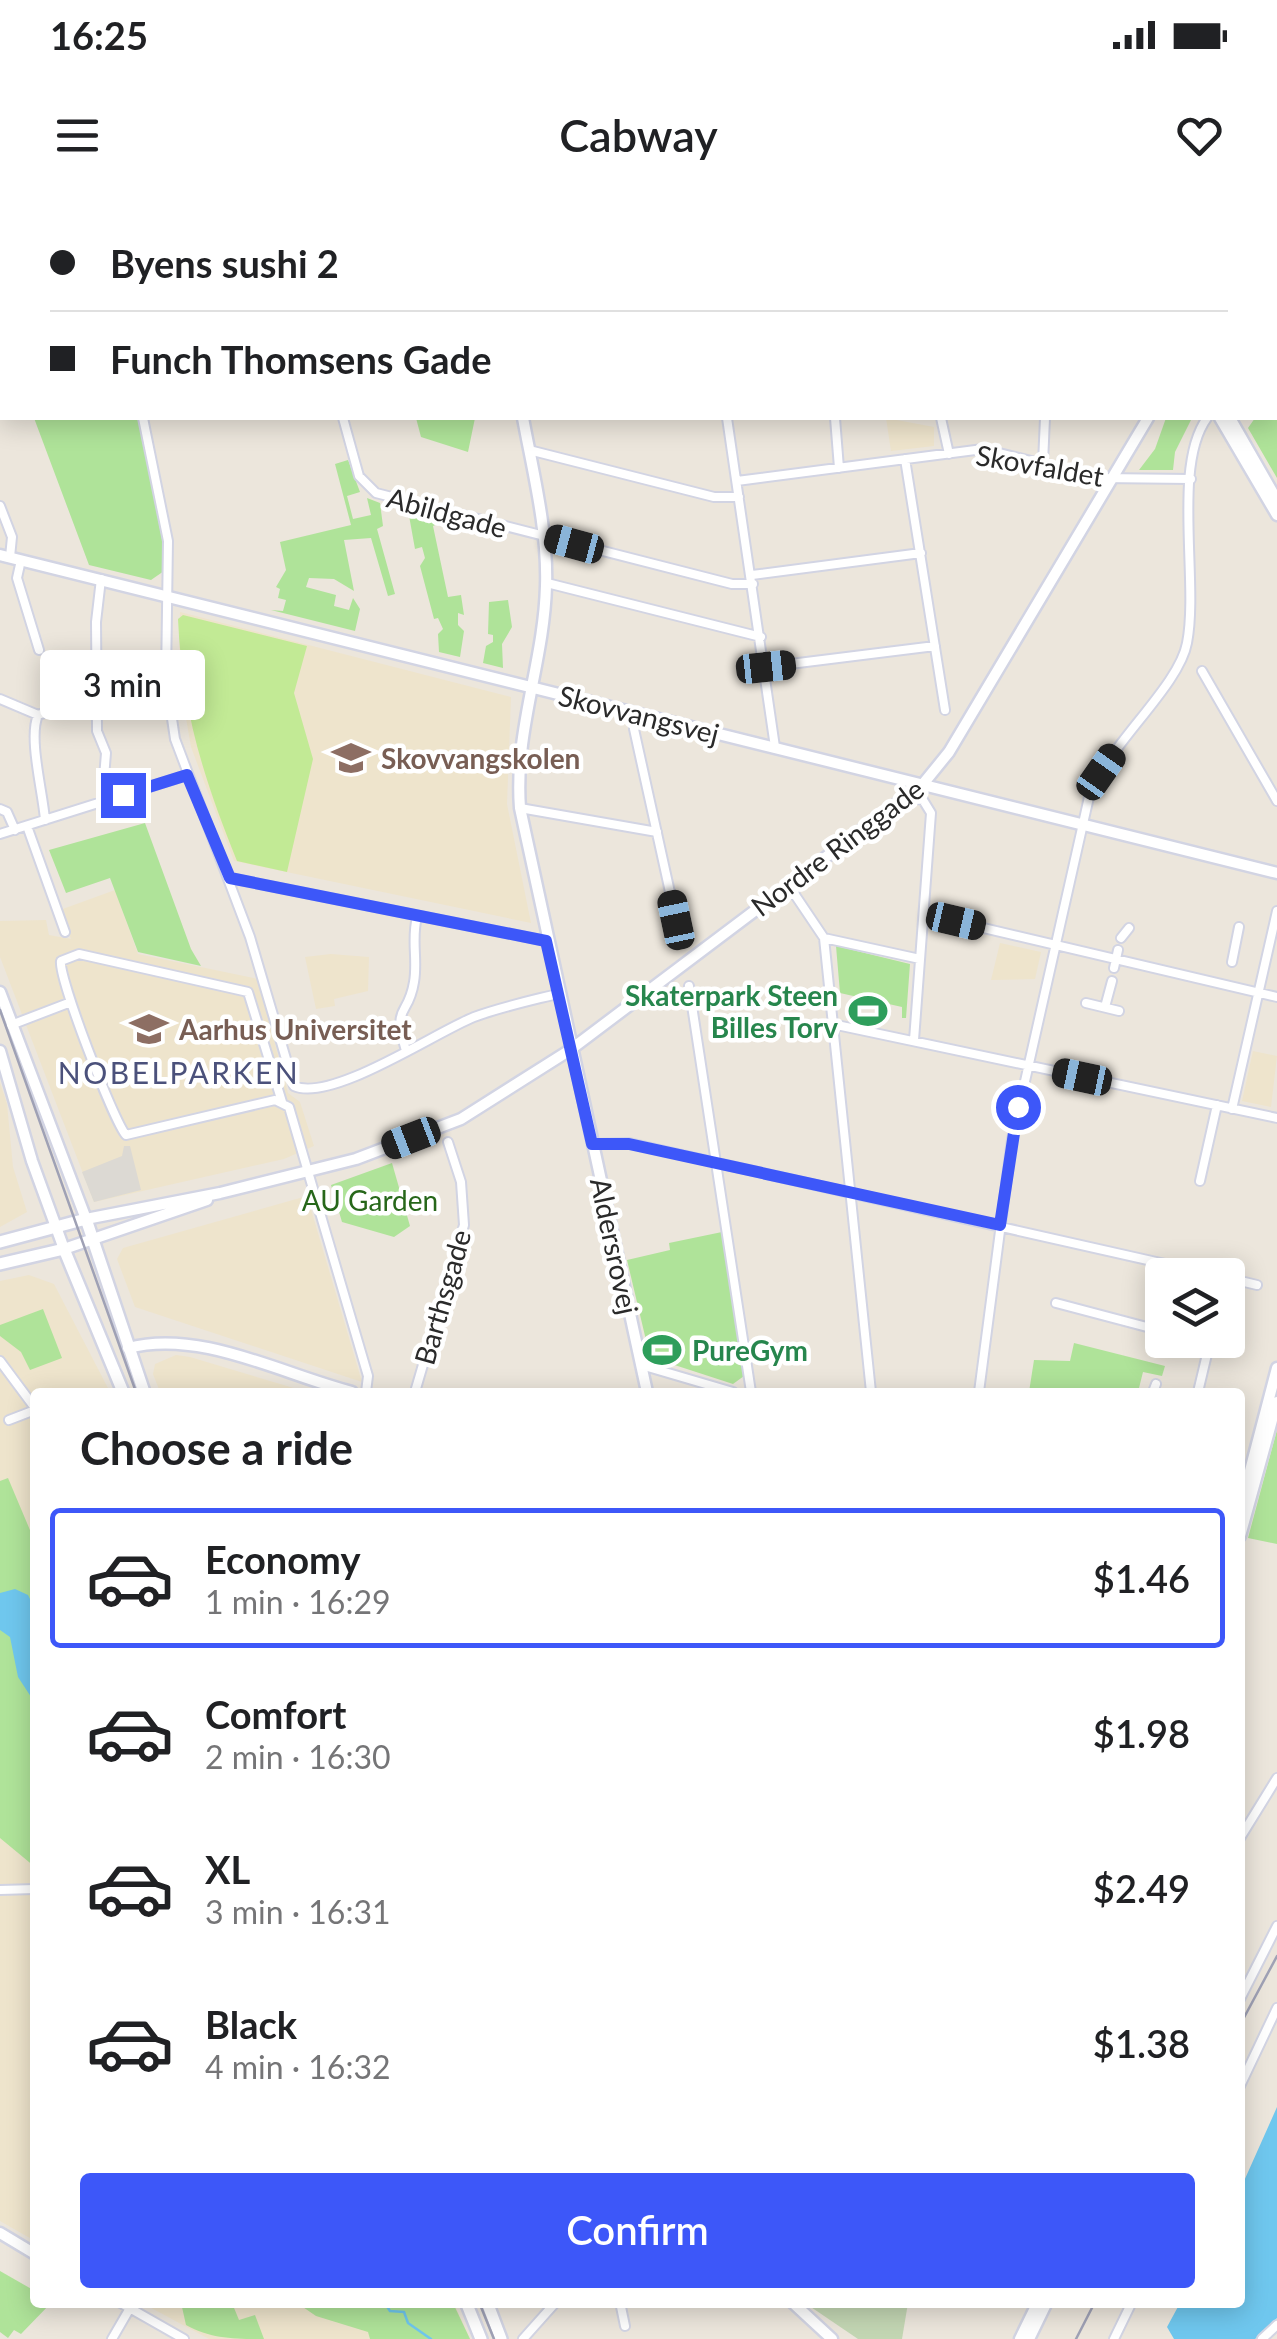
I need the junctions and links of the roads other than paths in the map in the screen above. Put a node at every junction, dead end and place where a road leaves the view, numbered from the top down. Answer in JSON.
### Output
{"nodes":[{"id":1,"x":143,"y":420,"type":"edge"},
{"id":2,"x":344,"y":420,"type":"edge"},
{"id":3,"x":523,"y":420,"type":"edge"},
{"id":4,"x":726,"y":420,"type":"edge"},
{"id":5,"x":835,"y":420,"type":"edge"},
{"id":6,"x":941,"y":420,"type":"edge"},
{"id":7,"x":1045,"y":420,"type":"edge"},
{"id":8,"x":1147,"y":420,"type":"edge"},
{"id":9,"x":1207,"y":420,"type":"edge"},
{"id":10,"x":1221,"y":420,"type":"edge"},
{"id":11,"x":1231,"y":420,"type":"edge"},
{"id":12,"x":528,"y":450,"type":"junction"},
{"id":13,"x":949,"y":454,"type":"junction"},
{"id":14,"x":905,"y":460,"type":"junction"},
{"id":15,"x":1043,"y":463,"type":"junction"},
{"id":16,"x":839,"y":468,"type":"junction"},
{"id":17,"x":1113,"y":478,"type":"junction"},
{"id":18,"x":1191,"y":479,"type":"junction"},
{"id":19,"x":737,"y":481,"type":"junction"},
{"id":20,"x":739,"y":496,"type":"junction"},
{"id":21,"x":1277,"y":500,"type":"edge"},
{"id":22,"x":0,"y":506,"type":"edge"},
{"id":23,"x":1277,"y":515,"type":"edge"},
{"id":24,"x":543,"y":536,"type":"junction"},
{"id":25,"x":921,"y":553,"type":"junction"},
{"id":26,"x":10,"y":557,"type":"edge"},
{"id":27,"x":101,"y":580,"type":"junction"},
{"id":28,"x":753,"y":580,"type":"junction"},
{"id":29,"x":547,"y":584,"type":"junction"},
{"id":30,"x":166,"y":596,"type":"junction"},
{"id":31,"x":761,"y":637,"type":"junction"},
{"id":32,"x":935,"y":646,"type":"junction"},
{"id":33,"x":39,"y":650,"type":"dead end"},
{"id":34,"x":766,"y":667,"type":"junction"},
{"id":35,"x":1202,"y":672,"type":"dead end"},
{"id":36,"x":166,"y":678,"type":"junction"},
{"id":37,"x":530,"y":687,"type":"junction"},
{"id":38,"x":97,"y":694,"type":"junction"},
{"id":39,"x":0,"y":699,"type":"edge"},
{"id":40,"x":946,"y":710,"type":"dead end"},
{"id":41,"x":636,"y":713,"type":"junction"},
{"id":42,"x":38,"y":715,"type":"junction"},
{"id":43,"x":776,"y":747,"type":"junction"},
{"id":44,"x":187,"y":775,"type":"junction"},
{"id":45,"x":922,"y":784,"type":"junction"},
{"id":46,"x":908,"y":797,"type":"junction"},
{"id":47,"x":102,"y":802,"type":"junction"},
{"id":48,"x":1277,"y":802,"type":"edge"},
{"id":49,"x":520,"y":808,"type":"junction"},
{"id":50,"x":0,"y":809,"type":"edge"},
{"id":51,"x":45,"y":820,"type":"junction"},
{"id":52,"x":28,"y":826,"type":"junction"},
{"id":53,"x":1082,"y":826,"type":"junction"},
{"id":54,"x":15,"y":830,"type":"junction"},
{"id":55,"x":657,"y":832,"type":"junction"},
{"id":56,"x":0,"y":834,"type":"edge"},
{"id":57,"x":1277,"y":873,"type":"edge"},
{"id":58,"x":230,"y":878,"type":"junction"},
{"id":59,"x":789,"y":886,"type":"junction"},
{"id":60,"x":1277,"y":911,"type":"edge"},
{"id":61,"x":924,"y":914,"type":"junction"},
{"id":62,"x":416,"y":917,"type":"junction"},
{"id":63,"x":1239,"y":927,"type":"dead end"},
{"id":64,"x":1129,"y":928,"type":"dead end"},
{"id":65,"x":66,"y":932,"type":"dead end"},
{"id":66,"x":824,"y":938,"type":"junction"},
{"id":67,"x":1121,"y":938,"type":"dead end"},
{"id":68,"x":546,"y":941,"type":"junction"},
{"id":69,"x":682,"y":942,"type":"dead end"},
{"id":70,"x":1055,"y":945,"type":"junction"},
{"id":71,"x":920,"y":960,"type":"junction"},
{"id":72,"x":1232,"y":962,"type":"dead end"},
{"id":73,"x":1112,"y":981,"type":"dead end"},
{"id":74,"x":689,"y":986,"type":"dead end"},
{"id":75,"x":0,"y":992,"type":"edge"},
{"id":76,"x":1259,"y":993,"type":"junction"},
{"id":77,"x":557,"y":994,"type":"junction"},
{"id":78,"x":1277,"y":997,"type":"edge"},
{"id":79,"x":71,"y":1002,"type":"junction"},
{"id":80,"x":1086,"y":1003,"type":"dead end"},
{"id":81,"x":1105,"y":1007,"type":"junction"},
{"id":82,"x":1119,"y":1011,"type":"dead end"},
{"id":83,"x":12,"y":1024,"type":"junction"},
{"id":84,"x":832,"y":1024,"type":"junction"},
{"id":85,"x":914,"y":1040,"type":"junction"},
{"id":86,"x":570,"y":1050,"type":"junction"},
{"id":87,"x":0,"y":1051,"type":"edge"},
{"id":88,"x":406,"y":1051,"type":"junction"},
{"id":89,"x":1028,"y":1065,"type":"junction"},
{"id":90,"x":282,"y":1102,"type":"junction"},
{"id":91,"x":1216,"y":1105,"type":"junction"},
{"id":92,"x":1232,"y":1109,"type":"junction"},
{"id":93,"x":1277,"y":1118,"type":"edge"},
{"id":94,"x":448,"y":1142,"type":"dead end"},
{"id":95,"x":592,"y":1144,"type":"junction"},
{"id":96,"x":717,"y":1163,"type":"junction"},
{"id":97,"x":307,"y":1172,"type":"junction"},
{"id":98,"x":1200,"y":1181,"type":"dead end"},
{"id":99,"x":850,"y":1192,"type":"junction"},
{"id":100,"x":220,"y":1193,"type":"junction"},
{"id":101,"x":86,"y":1220,"type":"junction"},
{"id":102,"x":1000,"y":1225,"type":"junction"},
{"id":103,"x":56,"y":1227,"type":"junction"},
{"id":104,"x":94,"y":1240,"type":"junction"},
{"id":105,"x":0,"y":1242,"type":"edge"},
{"id":106,"x":64,"y":1249,"type":"junction"},
{"id":107,"x":1145,"y":1262,"type":"edge"},
{"id":108,"x":0,"y":1264,"type":"edge"},
{"id":109,"x":1245,"y":1282,"type":"edge"},
{"id":110,"x":1257,"y":1285,"type":"dead end"},
{"id":111,"x":1056,"y":1303,"type":"dead end"},
{"id":112,"x":1145,"y":1327,"type":"edge"},
{"id":113,"x":128,"y":1348,"type":"junction"},
{"id":114,"x":1206,"y":1358,"type":"edge"},
{"id":115,"x":0,"y":1361,"type":"edge"},
{"id":116,"x":641,"y":1365,"type":"junction"},
{"id":117,"x":1277,"y":1368,"type":"edge"},
{"id":118,"x":121,"y":1388,"type":"edge"},
{"id":119,"x":143,"y":1388,"type":"edge"},
{"id":120,"x":322,"y":1388,"type":"edge"},
{"id":121,"x":366,"y":1388,"type":"edge"},
{"id":122,"x":416,"y":1388,"type":"edge"},
{"id":123,"x":646,"y":1388,"type":"edge"},
{"id":124,"x":719,"y":1388,"type":"edge"},
{"id":125,"x":751,"y":1388,"type":"edge"},
{"id":126,"x":871,"y":1388,"type":"edge"},
{"id":127,"x":980,"y":1388,"type":"edge"},
{"id":128,"x":1199,"y":1388,"type":"edge"},
{"id":129,"x":30,"y":1402,"type":"edge"},
{"id":130,"x":1277,"y":1402,"type":"edge"},
{"id":131,"x":30,"y":1411,"type":"edge"},
{"id":132,"x":10,"y":1420,"type":"dead end"},
{"id":133,"x":1245,"y":1490,"type":"edge"},
{"id":134,"x":1245,"y":1518,"type":"edge"},
{"id":135,"x":1277,"y":1778,"type":"edge"},
{"id":136,"x":1245,"y":1830,"type":"edge"},
{"id":137,"x":0,"y":1890,"type":"edge"},
{"id":138,"x":30,"y":1890,"type":"edge"},
{"id":139,"x":1277,"y":1926,"type":"edge"},
{"id":140,"x":1245,"y":1989,"type":"edge"},
{"id":141,"x":1277,"y":2008,"type":"edge"},
{"id":142,"x":1245,"y":2075,"type":"edge"},
{"id":143,"x":0,"y":2233,"type":"edge"},
{"id":144,"x":30,"y":2251,"type":"edge"},
{"id":145,"x":130,"y":2308,"type":"joint"},
{"id":146,"x":468,"y":2308,"type":"edge"},
{"id":147,"x":489,"y":2308,"type":"edge"},
{"id":148,"x":551,"y":2308,"type":"edge"},
{"id":149,"x":621,"y":2308,"type":"edge"},
{"id":150,"x":798,"y":2308,"type":"edge"},
{"id":151,"x":1035,"y":2308,"type":"edge"},
{"id":152,"x":1044,"y":2308,"type":"edge"},
{"id":153,"x":1129,"y":2308,"type":"edge"},
{"id":154,"x":1277,"y":2324,"type":"edge"},
{"id":155,"x":625,"y":2326,"type":"dead end"},
{"id":156,"x":112,"y":2339,"type":"edge"},
{"id":157,"x":184,"y":2339,"type":"edge"},
{"id":158,"x":481,"y":2339,"type":"edge"},
{"id":159,"x":502,"y":2339,"type":"edge"},
{"id":160,"x":523,"y":2339,"type":"edge"},
{"id":161,"x":832,"y":2339,"type":"edge"},
{"id":162,"x":1020,"y":2339,"type":"edge"},
{"id":163,"x":1029,"y":2339,"type":"edge"},
{"id":164,"x":1114,"y":2339,"type":"edge"},
{"id":165,"x":1262,"y":2339,"type":"edge"}],
"edges":[{"from":1,"to":30,"type":"street"},
{"from":2,"to":24,"type":"street","name":"Abildgade"},
{"from":3,"to":12,"type":"street","name":"Aldersrovej"},
{"from":4,"to":19,"type":"street"},
{"from":5,"to":16,"type":"street"},
{"from":6,"to":13,"type":"street"},
{"from":7,"to":15,"type":"street"},
{"from":8,"to":17,"type":"street","name":"Nordre Ringgade"},
{"from":9,"to":18,"type":"street"},
{"from":10,"to":23,"type":"street"},
{"from":11,"to":21,"type":"street"},
{"from":12,"to":20,"type":"street"},
{"from":12,"to":24,"type":"street","name":"Aldersrovej"},
{"from":13,"to":14,"type":"street","name":"Skovfaldet"},
{"from":13,"to":15,"type":"street","name":"Skovfaldet"},
{"from":14,"to":16,"type":"street","name":"Skovfaldet"},
{"from":14,"to":25,"type":"street"},
{"from":15,"to":17,"type":"street","name":"Skovfaldet"},
{"from":16,"to":19,"type":"street","name":"Skovfaldet"},
{"from":17,"to":18,"type":"street","name":"Skovfaldet"},
{"from":17,"to":45,"type":"street","name":"Nordre Ringgade"},
{"from":18,"to":53,"type":"street"},
{"from":19,"to":20,"type":"street"},
{"from":20,"to":28,"type":"street"},
{"from":22,"to":26,"type":"street"},
{"from":24,"to":28,"type":"street"},
{"from":24,"to":29,"type":"street","name":"Aldersrovej"},
{"from":25,"to":28,"type":"street"},
{"from":25,"to":32,"type":"street"},
{"from":26,"to":27,"type":"street","name":"Skovvangsvej"},
{"from":26,"to":33,"type":"street"},
{"from":27,"to":30,"type":"street","name":"Skovvangsvej"},
{"from":27,"to":38,"type":"street"},
{"from":28,"to":31,"type":"street"},
{"from":29,"to":31,"type":"street"},
{"from":29,"to":37,"type":"street","name":"Aldersrovej"},
{"from":30,"to":36,"type":"street"},
{"from":30,"to":37,"type":"street","name":"Skovvangsvej"},
{"from":31,"to":34,"type":"street"},
{"from":32,"to":34,"type":"street"},
{"from":32,"to":40,"type":"street"},
{"from":34,"to":43,"type":"street"},
{"from":35,"to":48,"type":"street"},
{"from":36,"to":38,"type":"street"},
{"from":36,"to":44,"type":"street"},
{"from":37,"to":41,"type":"street","name":"Skovvangsvej"},
{"from":37,"to":49,"type":"street","name":"Aldersrovej"},
{"from":38,"to":42,"type":"street"},
{"from":38,"to":47,"type":"street"},
{"from":39,"to":42,"type":"street"},
{"from":41,"to":43,"type":"street","name":"Skovvangsvej"},
{"from":41,"to":55,"type":"street"},
{"from":42,"to":51,"type":"street"},
{"from":43,"to":45,"type":"street","name":"Skovvangsvej"},
{"from":44,"to":47,"type":"street"},
{"from":44,"to":58,"type":"street"},
{"from":45,"to":46,"type":"street","name":"Nordre Ringgade"},
{"from":45,"to":53,"type":"street","name":"Skovvangsvej"},
{"from":46,"to":59,"type":"street","name":"Nordre Ringgade"},
{"from":46,"to":61,"type":"street"},
{"from":47,"to":51,"type":"street"},
{"from":49,"to":55,"type":"street"},
{"from":49,"to":68,"type":"street","name":"Aldersrovej"},
{"from":50,"to":54,"type":"street"},
{"from":51,"to":52,"type":"street"},
{"from":52,"to":54,"type":"street"},
{"from":52,"to":65,"type":"street"},
{"from":53,"to":57,"type":"street","name":"Skovvangsvej"},
{"from":53,"to":70,"type":"street"},
{"from":54,"to":56,"type":"street"},
{"from":55,"to":69,"type":"street"},
{"from":58,"to":62,"type":"street"},
{"from":58,"to":88,"type":"street"},
{"from":59,"to":66,"type":"street"},
{"from":59,"to":86,"type":"street","name":"Nordre Ringgade"},
{"from":60,"to":76,"type":"street"},
{"from":61,"to":70,"type":"street"},
{"from":61,"to":71,"type":"street"},
{"from":62,"to":68,"type":"street"},
{"from":62,"to":88,"type":"street"},
{"from":63,"to":72,"type":"street"},
{"from":64,"to":67,"type":"street"},
{"from":66,"to":71,"type":"street"},
{"from":66,"to":84,"type":"street"},
{"from":68,"to":77,"type":"street","name":"Aldersrovej"},
{"from":70,"to":76,"type":"street"},
{"from":70,"to":89,"type":"street"},
{"from":71,"to":85,"type":"street"},
{"from":73,"to":81,"type":"street"},
{"from":74,"to":96,"type":"street"},
{"from":75,"to":83,"type":"street"},
{"from":76,"to":78,"type":"street"},
{"from":76,"to":92,"type":"street"},
{"from":77,"to":86,"type":"street","name":"Aldersrovej"},
{"from":77,"to":88,"type":"street"},
{"from":79,"to":83,"type":"street"},
{"from":79,"to":90,"type":"street"},
{"from":79,"to":90,"type":"street"},
{"from":80,"to":81,"type":"street"},
{"from":81,"to":82,"type":"street"},
{"from":83,"to":101,"type":"street"},
{"from":84,"to":85,"type":"street"},
{"from":84,"to":99,"type":"street"},
{"from":85,"to":89,"type":"street"},
{"from":86,"to":95,"type":"street","name":"Aldersrovej"},
{"from":86,"to":97,"type":"street","name":"Nordre Ringgade"},
{"from":87,"to":103,"type":"street"},
{"from":89,"to":91,"type":"street"},
{"from":89,"to":102,"type":"street"},
{"from":90,"to":97,"type":"street"},
{"from":91,"to":92,"type":"street"},
{"from":91,"to":98,"type":"street"},
{"from":92,"to":93,"type":"street"},
{"from":94,"to":122,"type":"street","name":"Barthsgade"},
{"from":95,"to":96,"type":"street"},
{"from":95,"to":116,"type":"street","name":"Aldersrovej"},
{"from":96,"to":99,"type":"street"},
{"from":96,"to":125,"type":"street"},
{"from":97,"to":100,"type":"street","name":"Nordre Ringgade"},
{"from":97,"to":121,"type":"street"},
{"from":99,"to":102,"type":"street"},
{"from":99,"to":126,"type":"street"},
{"from":100,"to":101,"type":"street","name":"Nordre Ringgade"},
{"from":100,"to":104,"type":"street","name":"Nordre Ringgade"},
{"from":101,"to":103,"type":"main road","name":"Nordre Ringgade"},
{"from":101,"to":104,"type":"main road"},
{"from":102,"to":107,"type":"street"},
{"from":102,"to":127,"type":"street"},
{"from":103,"to":105,"type":"main road","name":"Nordre Ringgade"},
{"from":103,"to":106,"type":"street"},
{"from":104,"to":106,"type":"street","name":"Nordre Ringgade"},
{"from":104,"to":113,"type":"main road"},
{"from":106,"to":108,"type":"main road","name":"Nordre Ringgade"},
{"from":106,"to":118,"type":"main road"},
{"from":109,"to":110,"type":"street"},
{"from":111,"to":112,"type":"street"},
{"from":113,"to":119,"type":"main road"},
{"from":113,"to":120,"type":"street"},
{"from":114,"to":128,"type":"street"},
{"from":115,"to":129,"type":"street"},
{"from":116,"to":123,"type":"street","name":"Aldersrovej"},
{"from":116,"to":124,"type":"street"},
{"from":117,"to":133,"type":"street"},
{"from":130,"to":134,"type":"street"},
{"from":131,"to":132,"type":"street"},
{"from":135,"to":136,"type":"street"},
{"from":137,"to":138,"type":"street"},
{"from":139,"to":140,"type":"street"},
{"from":141,"to":142,"type":"street"},
{"from":143,"to":144,"type":"street"},
{"from":145,"to":156,"type":"street"},
{"from":145,"to":157,"type":"street"},
{"from":146,"to":158,"type":"main road"},
{"from":147,"to":159,"type":"main road"},
{"from":148,"to":160,"type":"street"},
{"from":149,"to":155,"type":"street"},
{"from":150,"to":161,"type":"street"},
{"from":151,"to":162,"type":"street"},
{"from":152,"to":163,"type":"street"},
{"from":153,"to":164,"type":"street"},
{"from":154,"to":165,"type":"street"}]}
